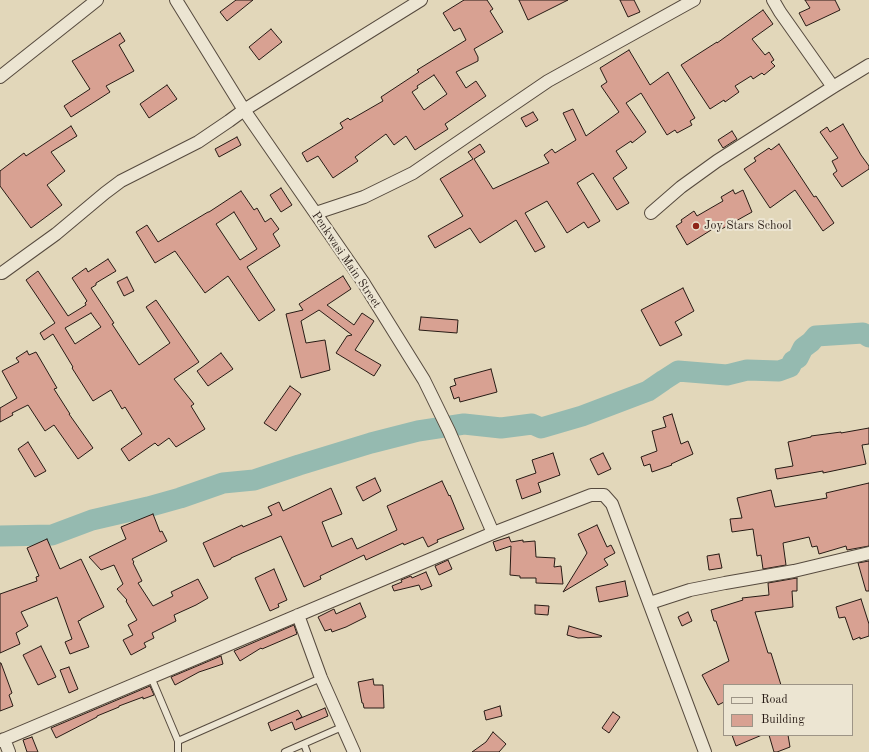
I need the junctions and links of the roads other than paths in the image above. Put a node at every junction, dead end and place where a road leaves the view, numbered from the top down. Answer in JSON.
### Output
{"nodes":[{"id":1,"x":97,"y":0,"type":"edge"},
{"id":2,"x":176,"y":0,"type":"edge"},
{"id":3,"x":420,"y":0,"type":"edge"},
{"id":4,"x":694,"y":0,"type":"edge"},
{"id":5,"x":773,"y":0,"type":"edge"},
{"id":6,"x":869,"y":65,"type":"edge"},
{"id":7,"x":0,"y":77,"type":"edge"},
{"id":8,"x":832,"y":87,"type":"junction"},
{"id":9,"x":244,"y":110,"type":"junction"},
{"id":10,"x":316,"y":213,"type":"junction"},
{"id":11,"x":651,"y":213,"type":"dead end"},
{"id":12,"x":2,"y":273,"type":"dead end"},
{"id":13,"x":493,"y":533,"type":"junction"},
{"id":14,"x":869,"y":553,"type":"edge"},
{"id":15,"x":650,"y":603,"type":"junction"},
{"id":16,"x":298,"y":615,"type":"junction"},
{"id":17,"x":151,"y":677,"type":"junction"},
{"id":18,"x":321,"y":678,"type":"junction"},
{"id":19,"x":342,"y":727,"type":"junction"},
{"id":20,"x":2,"y":740,"type":"edge"},
{"id":21,"x":178,"y":742,"type":"junction"},
{"id":22,"x":304,"y":744,"type":"junction"},
{"id":23,"x":9,"y":752,"type":"edge"},
{"id":24,"x":178,"y":752,"type":"edge"},
{"id":25,"x":285,"y":752,"type":"edge"},
{"id":26,"x":307,"y":752,"type":"edge"},
{"id":27,"x":354,"y":752,"type":"edge"},
{"id":28,"x":705,"y":752,"type":"edge"}],
"edges":[{"from":1,"to":7,"type":"street"},
{"from":2,"to":9,"type":"street","name":"Penkwasi Main Street"},
{"from":3,"to":9,"type":"street"},
{"from":4,"to":10,"type":"street"},
{"from":5,"to":8,"type":"street"},
{"from":6,"to":8,"type":"street"},
{"from":8,"to":11,"type":"street"},
{"from":9,"to":10,"type":"street","name":"Penkwasi Main Street"},
{"from":9,"to":12,"type":"street"},
{"from":10,"to":13,"type":"street","name":"Penkwasi Main Street"},
{"from":13,"to":15,"type":"street"},
{"from":13,"to":16,"type":"street"},
{"from":14,"to":15,"type":"street"},
{"from":15,"to":28,"type":"street"},
{"from":16,"to":17,"type":"street"},
{"from":16,"to":18,"type":"street"},
{"from":17,"to":20,"type":"street"},
{"from":17,"to":21,"type":"lane"},
{"from":18,"to":19,"type":"street"},
{"from":18,"to":21,"type":"lane"},
{"from":19,"to":22,"type":"lane"},
{"from":19,"to":27,"type":"street"},
{"from":20,"to":23,"type":"street"},
{"from":21,"to":24,"type":"lane"},
{"from":22,"to":25,"type":"lane"},
{"from":22,"to":26,"type":"lane"}]}
